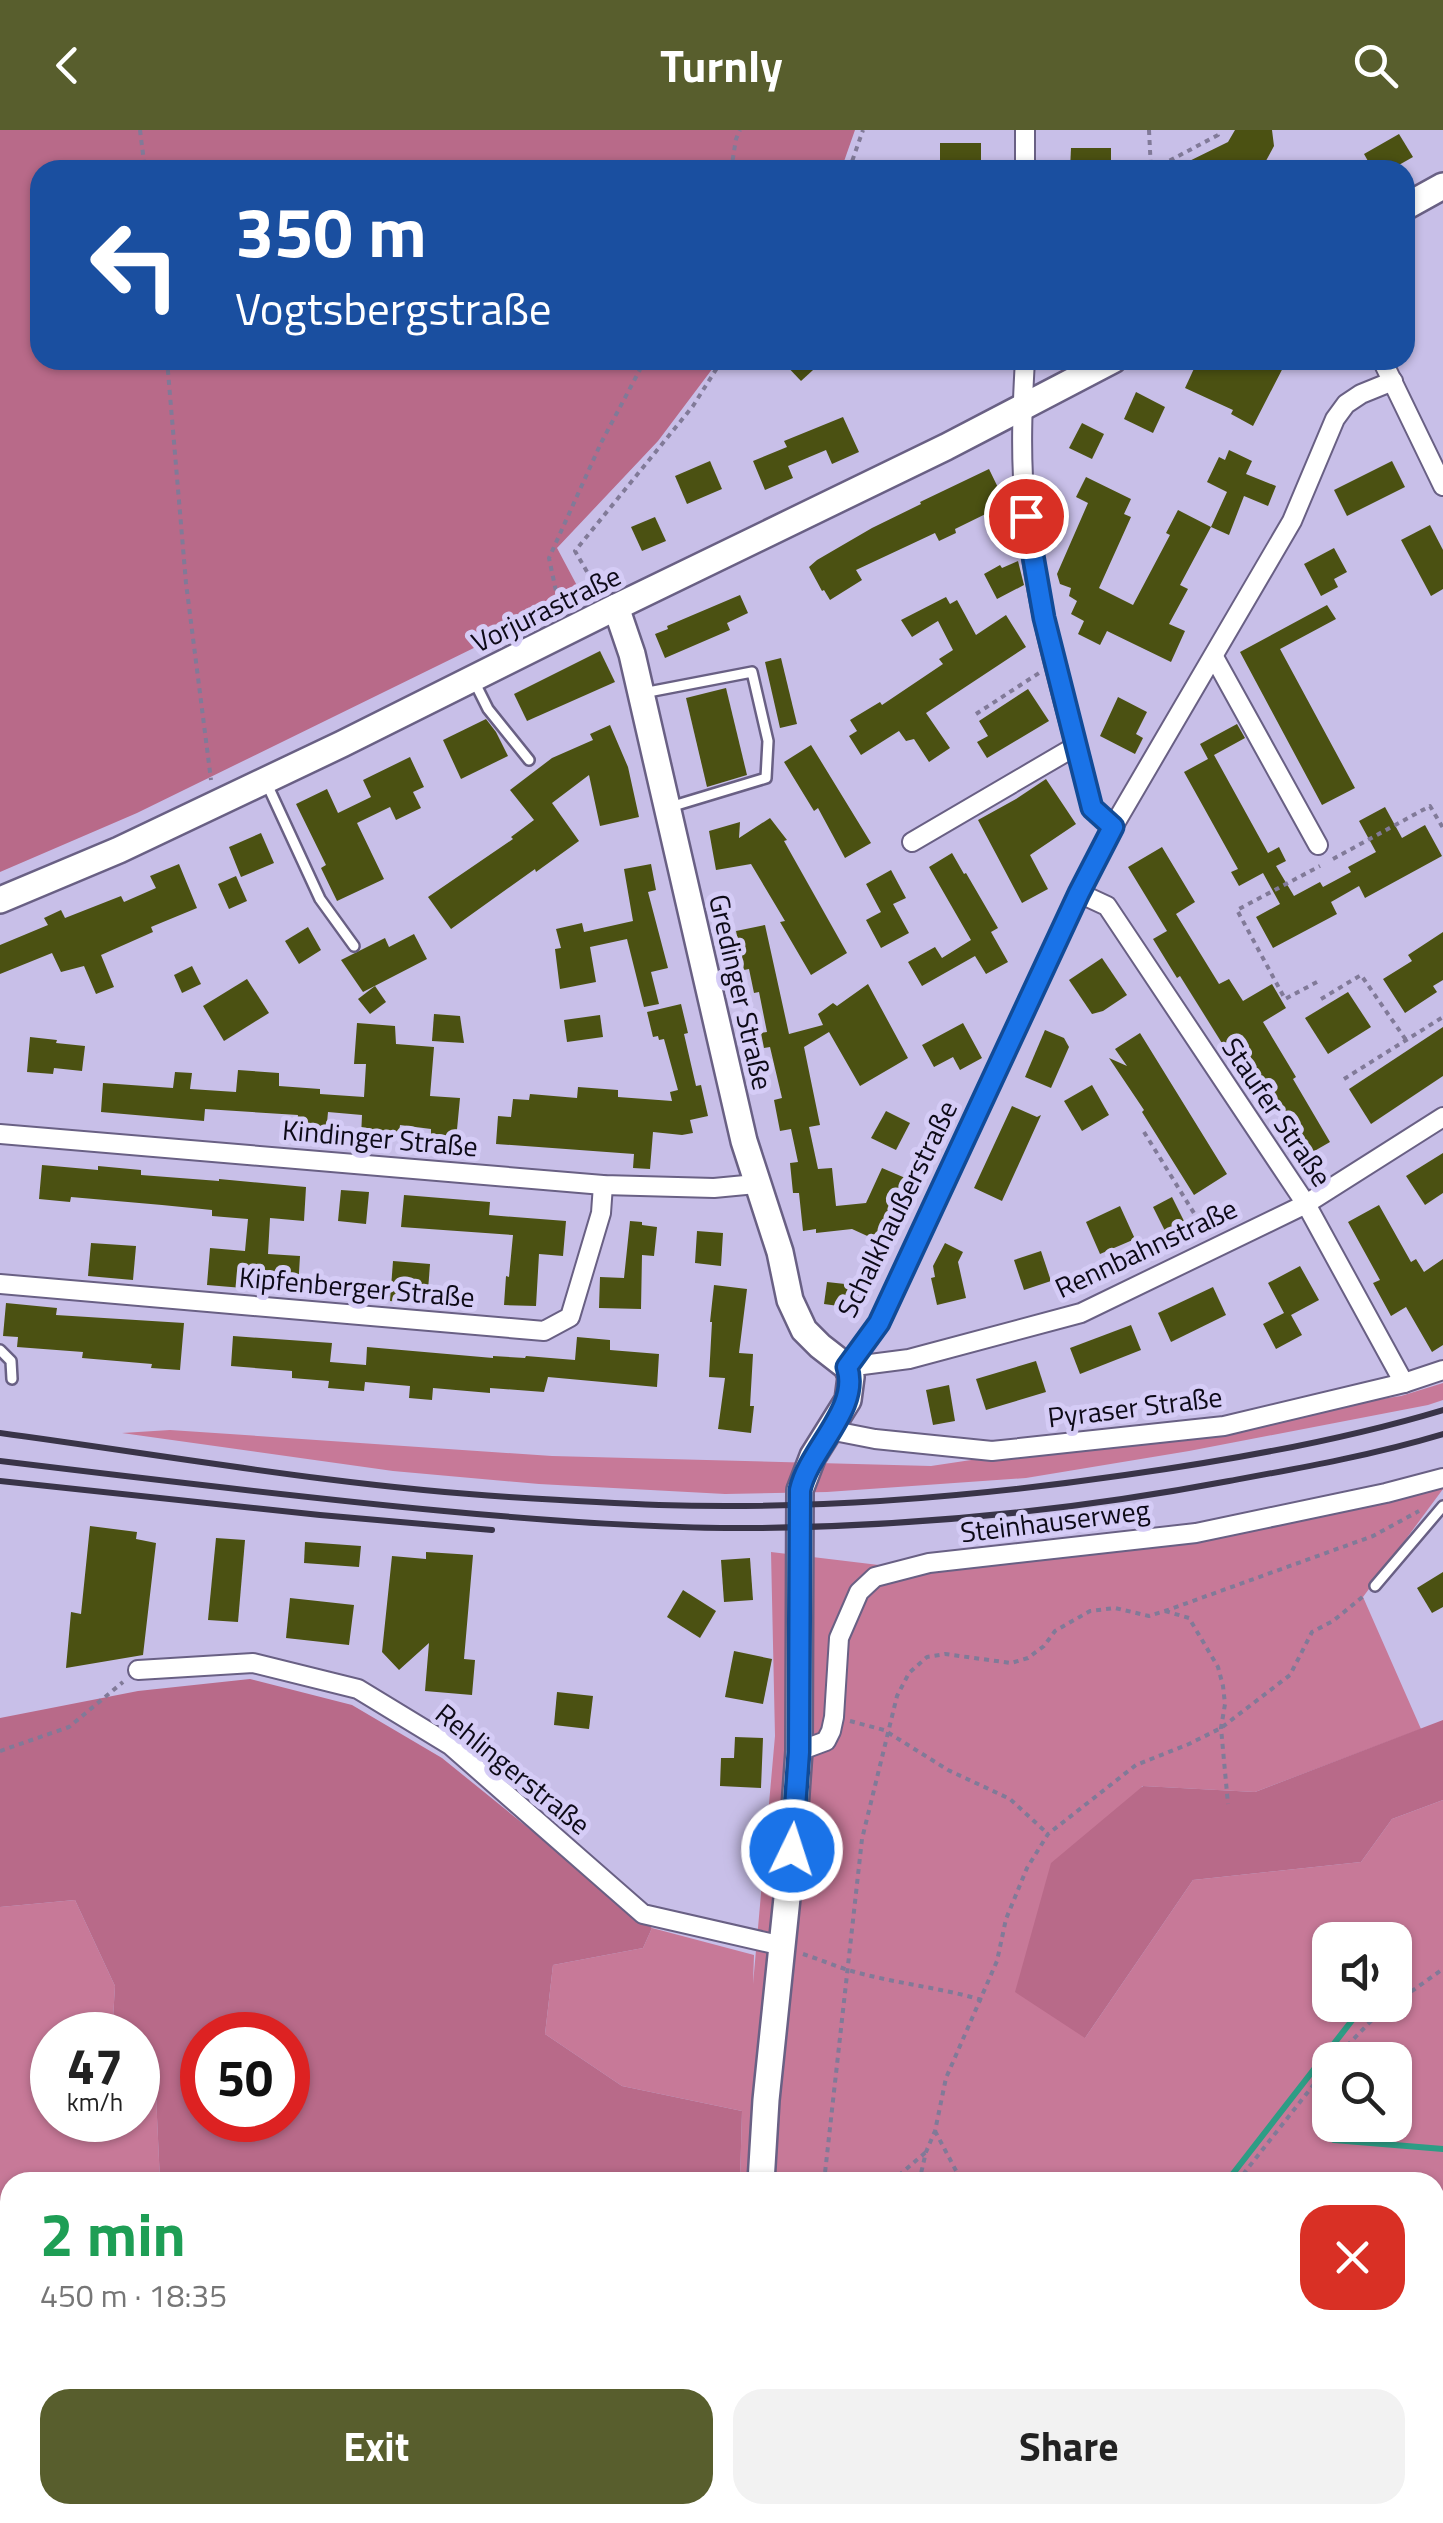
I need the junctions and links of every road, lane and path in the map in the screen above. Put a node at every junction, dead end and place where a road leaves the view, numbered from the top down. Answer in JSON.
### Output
{"nodes":[{"id":1,"x":140,"y":130,"type":"edge"},
{"id":2,"x":740,"y":130,"type":"edge"},
{"id":3,"x":863,"y":130,"type":"edge"},
{"id":4,"x":1024,"y":130,"type":"edge"},
{"id":5,"x":1149,"y":130,"type":"edge"},
{"id":6,"x":1218,"y":130,"type":"edge"},
{"id":7,"x":144,"y":160,"type":"edge"},
{"id":8,"x":733,"y":160,"type":"edge"},
{"id":9,"x":852,"y":160,"type":"edge"},
{"id":10,"x":1025,"y":160,"type":"edge"},
{"id":11,"x":1150,"y":160,"type":"edge"},
{"id":12,"x":1170,"y":160,"type":"edge"},
{"id":13,"x":1443,"y":186,"type":"edge"},
{"id":14,"x":1415,"y":201,"type":"edge"},
{"id":15,"x":167,"y":370,"type":"edge"},
{"id":16,"x":640,"y":370,"type":"edge"},
{"id":17,"x":716,"y":370,"type":"edge"},
{"id":18,"x":1025,"y":370,"type":"edge"},
{"id":19,"x":1094,"y":370,"type":"edge"},
{"id":20,"x":1387,"y":370,"type":"edge"},
{"id":21,"x":1393,"y":381,"type":"junction"},
{"id":22,"x":1023,"y":407,"type":"junction"},
{"id":23,"x":1438,"y":464,"type":"edge"},
{"id":24,"x":1443,"y":486,"type":"edge"},
{"id":25,"x":612,"y":609,"type":"junction"},
{"id":26,"x":560,"y":610,"type":"dead end"},
{"id":27,"x":1214,"y":657,"type":"junction"},
{"id":28,"x":1055,"y":662,"type":"junction"},
{"id":29,"x":473,"y":679,"type":"junction"},
{"id":30,"x":641,"y":694,"type":"junction"},
{"id":31,"x":976,"y":714,"type":"dead end"},
{"id":32,"x":1076,"y":746,"type":"junction"},
{"id":33,"x":529,"y":760,"type":"dead end"},
{"id":34,"x":265,"y":781,"type":"junction"},
{"id":35,"x":220,"y":802,"type":"junction"},
{"id":36,"x":1430,"y":806,"type":"dead end"},
{"id":37,"x":668,"y":808,"type":"junction"},
{"id":38,"x":1113,"y":827,"type":"junction"},
{"id":39,"x":1443,"y":828,"type":"edge"},
{"id":40,"x":912,"y":842,"type":"dead end"},
{"id":41,"x":1318,"y":845,"type":"dead end"},
{"id":42,"x":1079,"y":893,"type":"junction"},
{"id":43,"x":0,"y":900,"type":"edge"},
{"id":44,"x":1238,"y":910,"type":"dead end"},
{"id":45,"x":354,"y":946,"type":"dead end"},
{"id":46,"x":1317,"y":982,"type":"dead end"},
{"id":47,"x":1321,"y":999,"type":"dead end"},
{"id":48,"x":1443,"y":1016,"type":"edge"},
{"id":49,"x":1406,"y":1040,"type":"junction"},
{"id":50,"x":1344,"y":1079,"type":"dead end"},
{"id":51,"x":1443,"y":1117,"type":"edge"},
{"id":52,"x":1144,"y":1132,"type":"dead end"},
{"id":53,"x":0,"y":1134,"type":"edge"},
{"id":54,"x":756,"y":1184,"type":"junction"},
{"id":55,"x":603,"y":1185,"type":"junction"},
{"id":56,"x":1306,"y":1204,"type":"junction"},
{"id":57,"x":1215,"y":1248,"type":"junction"},
{"id":58,"x":0,"y":1284,"type":"edge"},
{"id":59,"x":0,"y":1350,"type":"edge"},
{"id":60,"x":847,"y":1367,"type":"junction"},
{"id":61,"x":1443,"y":1370,"type":"edge"},
{"id":62,"x":12,"y":1379,"type":"dead end"},
{"id":63,"x":1404,"y":1382,"type":"junction"},
{"id":64,"x":829,"y":1430,"type":"junction"},
{"id":65,"x":1443,"y":1478,"type":"edge"},
{"id":66,"x":1431,"y":1504,"type":"dead end"},
{"id":67,"x":1443,"y":1506,"type":"edge"},
{"id":68,"x":1375,"y":1586,"type":"joint"},
{"id":69,"x":1165,"y":1611,"type":"junction"},
{"id":70,"x":138,"y":1670,"type":"joint"},
{"id":71,"x":834,"y":1718,"type":"junction"},
{"id":72,"x":1221,"y":1728,"type":"junction"},
{"id":73,"x":887,"y":1733,"type":"junction"},
{"id":74,"x":0,"y":1751,"type":"edge"},
{"id":75,"x":799,"y":1752,"type":"junction"},
{"id":76,"x":1228,"y":1804,"type":"dead end"},
{"id":77,"x":1048,"y":1834,"type":"junction"},
{"id":78,"x":782,"y":1946,"type":"junction"},
{"id":79,"x":1443,"y":1969,"type":"edge"},
{"id":80,"x":849,"y":1970,"type":"junction"},
{"id":81,"x":1412,"y":1991,"type":"edge"},
{"id":82,"x":982,"y":2000,"type":"junction"},
{"id":83,"x":1370,"y":2022,"type":"edge"},
{"id":84,"x":1351,"y":2042,"type":"edge"},
{"id":85,"x":1312,"y":2087,"type":"edge"},
{"id":86,"x":935,"y":2131,"type":"junction"},
{"id":87,"x":926,"y":2152,"type":"junction"},
{"id":88,"x":762,"y":2172,"type":"edge"},
{"id":89,"x":825,"y":2172,"type":"edge"},
{"id":90,"x":902,"y":2172,"type":"edge"},
{"id":91,"x":921,"y":2172,"type":"edge"},
{"id":92,"x":957,"y":2172,"type":"edge"},
{"id":93,"x":1245,"y":2172,"type":"edge"}],
"edges":[{"from":1,"to":7,"type":"path"},
{"from":2,"to":8,"type":"path"},
{"from":3,"to":9,"type":"path"},
{"from":4,"to":10,"type":"street"},
{"from":5,"to":11,"type":"path"},
{"from":6,"to":12,"type":"path"},
{"from":13,"to":14,"type":"main road"},
{"from":15,"to":35,"type":"path"},
{"from":16,"to":26,"type":"path"},
{"from":17,"to":25,"type":"path"},
{"from":18,"to":22,"type":"street"},
{"from":19,"to":22,"type":"main road","name":"Vorjurastraße"},
{"from":20,"to":21,"type":"street"},
{"from":21,"to":23,"type":"street"},
{"from":21,"to":27,"type":"street","name":"Schalkhaußerstraße"},
{"from":22,"to":25,"type":"main road","name":"Vorjurastraße"},
{"from":22,"to":28,"type":"street"},
{"from":23,"to":24,"type":"street"},
{"from":25,"to":29,"type":"main road","name":"Vorjurastraße"},
{"from":25,"to":30,"type":"main road","name":"Gredinger Straße"},
{"from":27,"to":38,"type":"street","name":"Schalkhaußerstraße"},
{"from":27,"to":41,"type":"street"},
{"from":28,"to":31,"type":"path"},
{"from":28,"to":32,"type":"street"},
{"from":29,"to":33,"type":"lane"},
{"from":29,"to":34,"type":"main road","name":"Vorjurastraße"},
{"from":30,"to":37,"type":"main road","name":"Gredinger Straße"},
{"from":30,"to":37,"type":"lane"},
{"from":32,"to":38,"type":"street"},
{"from":32,"to":40,"type":"street"},
{"from":34,"to":35,"type":"main road","name":"Vorjurastraße"},
{"from":34,"to":45,"type":"lane"},
{"from":35,"to":43,"type":"main road","name":"Vorjurastraße"},
{"from":36,"to":39,"type":"path"},
{"from":37,"to":54,"type":"main road","name":"Gredinger Straße"},
{"from":38,"to":42,"type":"street","name":"Schalkhaußerstraße"},
{"from":42,"to":56,"type":"street","name":"Staufer Straße"},
{"from":42,"to":60,"type":"street","name":"Schalkhaußerstraße"},
{"from":44,"to":46,"type":"path"},
{"from":47,"to":49,"type":"path"},
{"from":48,"to":49,"type":"path"},
{"from":49,"to":50,"type":"path"},
{"from":51,"to":56,"type":"street","name":"Rennbahnstraße"},
{"from":52,"to":57,"type":"path"},
{"from":53,"to":55,"type":"street","name":"Kindinger Straße"},
{"from":54,"to":55,"type":"street","name":"Kindinger Straße"},
{"from":54,"to":60,"type":"main road","name":"Gredinger Straße"},
{"from":55,"to":58,"type":"street","name":"Kipfenberger Straße"},
{"from":56,"to":57,"type":"street","name":"Rennbahnstraße"},
{"from":56,"to":63,"type":"street","name":"Staufer Straße"},
{"from":57,"to":60,"type":"street","name":"Rennbahnstraße"},
{"from":59,"to":62,"type":"lane"},
{"from":60,"to":64,"type":"main road","name":"Schalkhaußerstraße"},
{"from":61,"to":63,"type":"street","name":"Pyraser Straße"},
{"from":63,"to":64,"type":"street","name":"Pyraser Straße"},
{"from":64,"to":75,"type":"main road","name":"Schalkhaußerstraße"},
{"from":65,"to":71,"type":"street","name":"Steinhauserweg"},
{"from":66,"to":69,"type":"path"},
{"from":67,"to":68,"type":"lane"},
{"from":68,"to":72,"type":"path"},
{"from":69,"to":72,"type":"path"},
{"from":69,"to":73,"type":"path"},
{"from":70,"to":74,"type":"path"},
{"from":70,"to":78,"type":"street","name":"Rehlingerstraße"},
{"from":71,"to":73,"type":"path"},
{"from":71,"to":75,"type":"street"},
{"from":72,"to":76,"type":"path"},
{"from":72,"to":77,"type":"path"},
{"from":73,"to":77,"type":"path"},
{"from":73,"to":80,"type":"path"},
{"from":75,"to":78,"type":"main road","name":"Schalkhaußerstraße"},
{"from":77,"to":82,"type":"path"},
{"from":78,"to":80,"type":"path"},
{"from":78,"to":88,"type":"main road","name":"Schalkhaußerstraße"},
{"from":79,"to":81,"type":"path"},
{"from":80,"to":82,"type":"path"},
{"from":80,"to":89,"type":"path"},
{"from":82,"to":86,"type":"path"},
{"from":83,"to":84,"type":"path"},
{"from":85,"to":93,"type":"path"},
{"from":86,"to":87,"type":"path"},
{"from":86,"to":92,"type":"path"},
{"from":87,"to":90,"type":"path"},
{"from":87,"to":91,"type":"path"}]}
